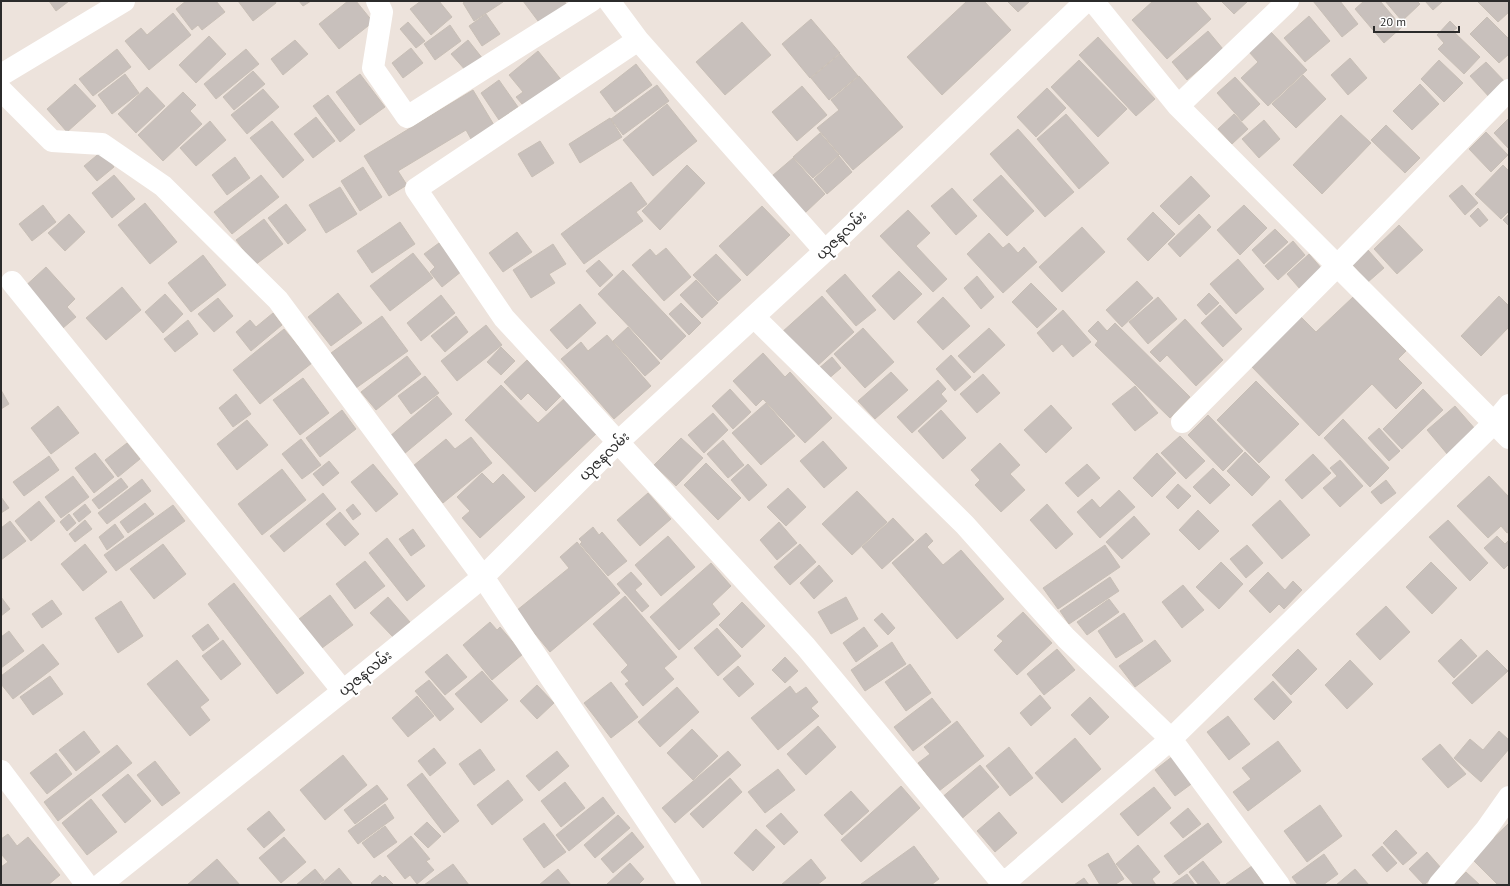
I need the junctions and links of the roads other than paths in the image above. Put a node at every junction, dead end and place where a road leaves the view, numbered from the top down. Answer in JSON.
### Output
{"nodes":[{"id":1,"x":124,"y":1,"type":"edge"},
{"id":2,"x":377,"y":1,"type":"edge"},
{"id":3,"x":591,"y":1,"type":"edge"},
{"id":4,"x":609,"y":1,"type":"edge"},
{"id":5,"x":1086,"y":1,"type":"edge"},
{"id":6,"x":1093,"y":1,"type":"edge"},
{"id":7,"x":1288,"y":1,"type":"edge"},
{"id":8,"x":638,"y":40,"type":"junction"},
{"id":9,"x":1,"y":75,"type":"edge"},
{"id":10,"x":1,"y":90,"type":"edge"},
{"id":11,"x":1509,"y":90,"type":"edge"},
{"id":12,"x":1178,"y":106,"type":"junction"},
{"id":13,"x":825,"y":251,"type":"junction"},
{"id":14,"x":1338,"y":265,"type":"junction"},
{"id":15,"x":12,"y":282,"type":"dead end"},
{"id":16,"x":754,"y":317,"type":"junction"},
{"id":17,"x":1509,"y":405,"type":"edge"},
{"id":18,"x":1182,"y":422,"type":"dead end"},
{"id":19,"x":1501,"y":431,"type":"edge"},
{"id":20,"x":618,"y":442,"type":"junction"},
{"id":21,"x":482,"y":576,"type":"junction"},
{"id":22,"x":343,"y":691,"type":"junction"},
{"id":23,"x":1171,"y":739,"type":"junction"},
{"id":24,"x":1,"y":771,"type":"edge"},
{"id":25,"x":1509,"y":797,"type":"edge"},
{"id":26,"x":87,"y":885,"type":"edge"},
{"id":27,"x":100,"y":885,"type":"edge"},
{"id":28,"x":690,"y":885,"type":"edge"},
{"id":29,"x":1002,"y":885,"type":"edge"},
{"id":30,"x":1279,"y":885,"type":"edge"},
{"id":31,"x":1439,"y":885,"type":"edge"}],
"edges":[{"from":1,"to":9,"type":"street"},
{"from":2,"to":3,"type":"street"},
{"from":4,"to":8,"type":"street"},
{"from":5,"to":13,"type":"street","name":"ယုဇနလမ်း"},
{"from":6,"to":12,"type":"street"},
{"from":7,"to":12,"type":"street"},
{"from":8,"to":13,"type":"street"},
{"from":8,"to":20,"type":"street"},
{"from":10,"to":21,"type":"street"},
{"from":11,"to":14,"type":"street"},
{"from":12,"to":14,"type":"street"},
{"from":13,"to":16,"type":"street","name":"ယုဇနလမ်း"},
{"from":14,"to":18,"type":"street"},
{"from":14,"to":19,"type":"street"},
{"from":15,"to":22,"type":"street"},
{"from":16,"to":20,"type":"street","name":"ယုဇနလမ်း"},
{"from":16,"to":23,"type":"street"},
{"from":17,"to":19,"type":"street"},
{"from":19,"to":23,"type":"street"},
{"from":20,"to":21,"type":"street","name":"ယုဇနလမ်း"},
{"from":20,"to":29,"type":"street"},
{"from":21,"to":22,"type":"street","name":"ယုဇနလမ်း"},
{"from":21,"to":28,"type":"street"},
{"from":22,"to":27,"type":"street","name":"ယုဇနလမ်း"},
{"from":23,"to":29,"type":"street"},
{"from":23,"to":30,"type":"street"},
{"from":24,"to":26,"type":"street"},
{"from":25,"to":31,"type":"street"}]}
